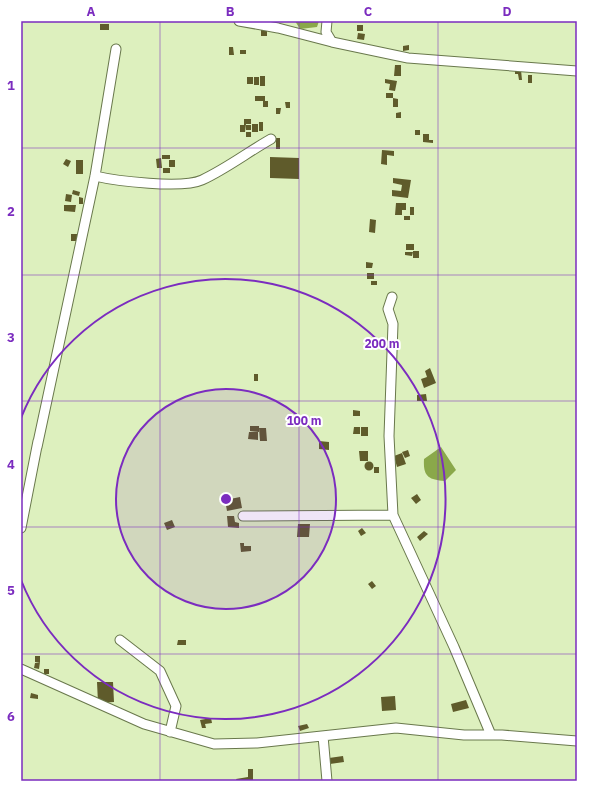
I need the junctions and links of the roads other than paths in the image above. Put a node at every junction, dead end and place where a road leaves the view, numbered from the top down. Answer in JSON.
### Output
{"nodes":[{"id":1,"x":239,"y":21,"type":"edge"},
{"id":2,"x":326,"y":21,"type":"edge"},
{"id":3,"x":332,"y":42,"type":"junction"},
{"id":4,"x":116,"y":49,"type":"dead end"},
{"id":5,"x":577,"y":71,"type":"edge"},
{"id":6,"x":271,"y":139,"type":"dead end"},
{"id":7,"x":94,"y":176,"type":"junction"},
{"id":8,"x":392,"y":297,"type":"dead end"},
{"id":9,"x":393,"y":515,"type":"junction"},
{"id":10,"x":243,"y":516,"type":"dead end"},
{"id":11,"x":21,"y":528,"type":"edge"},
{"id":12,"x":120,"y":640,"type":"dead end"},
{"id":13,"x":21,"y":669,"type":"edge"},
{"id":14,"x":170,"y":732,"type":"junction"},
{"id":15,"x":490,"y":735,"type":"junction"},
{"id":16,"x":323,"y":736,"type":"junction"},
{"id":17,"x":577,"y":741,"type":"edge"},
{"id":18,"x":327,"y":781,"type":"edge"}],
"edges":[{"from":1,"to":3,"type":"street"},
{"from":2,"to":3,"type":"street"},
{"from":3,"to":5,"type":"street"},
{"from":4,"to":7,"type":"street"},
{"from":6,"to":7,"type":"street"},
{"from":7,"to":11,"type":"street"},
{"from":8,"to":9,"type":"street"},
{"from":9,"to":10,"type":"street"},
{"from":9,"to":15,"type":"street"},
{"from":12,"to":14,"type":"street"},
{"from":13,"to":14,"type":"street"},
{"from":14,"to":16,"type":"street"},
{"from":15,"to":16,"type":"street"},
{"from":15,"to":17,"type":"street"},
{"from":16,"to":18,"type":"street"}]}
